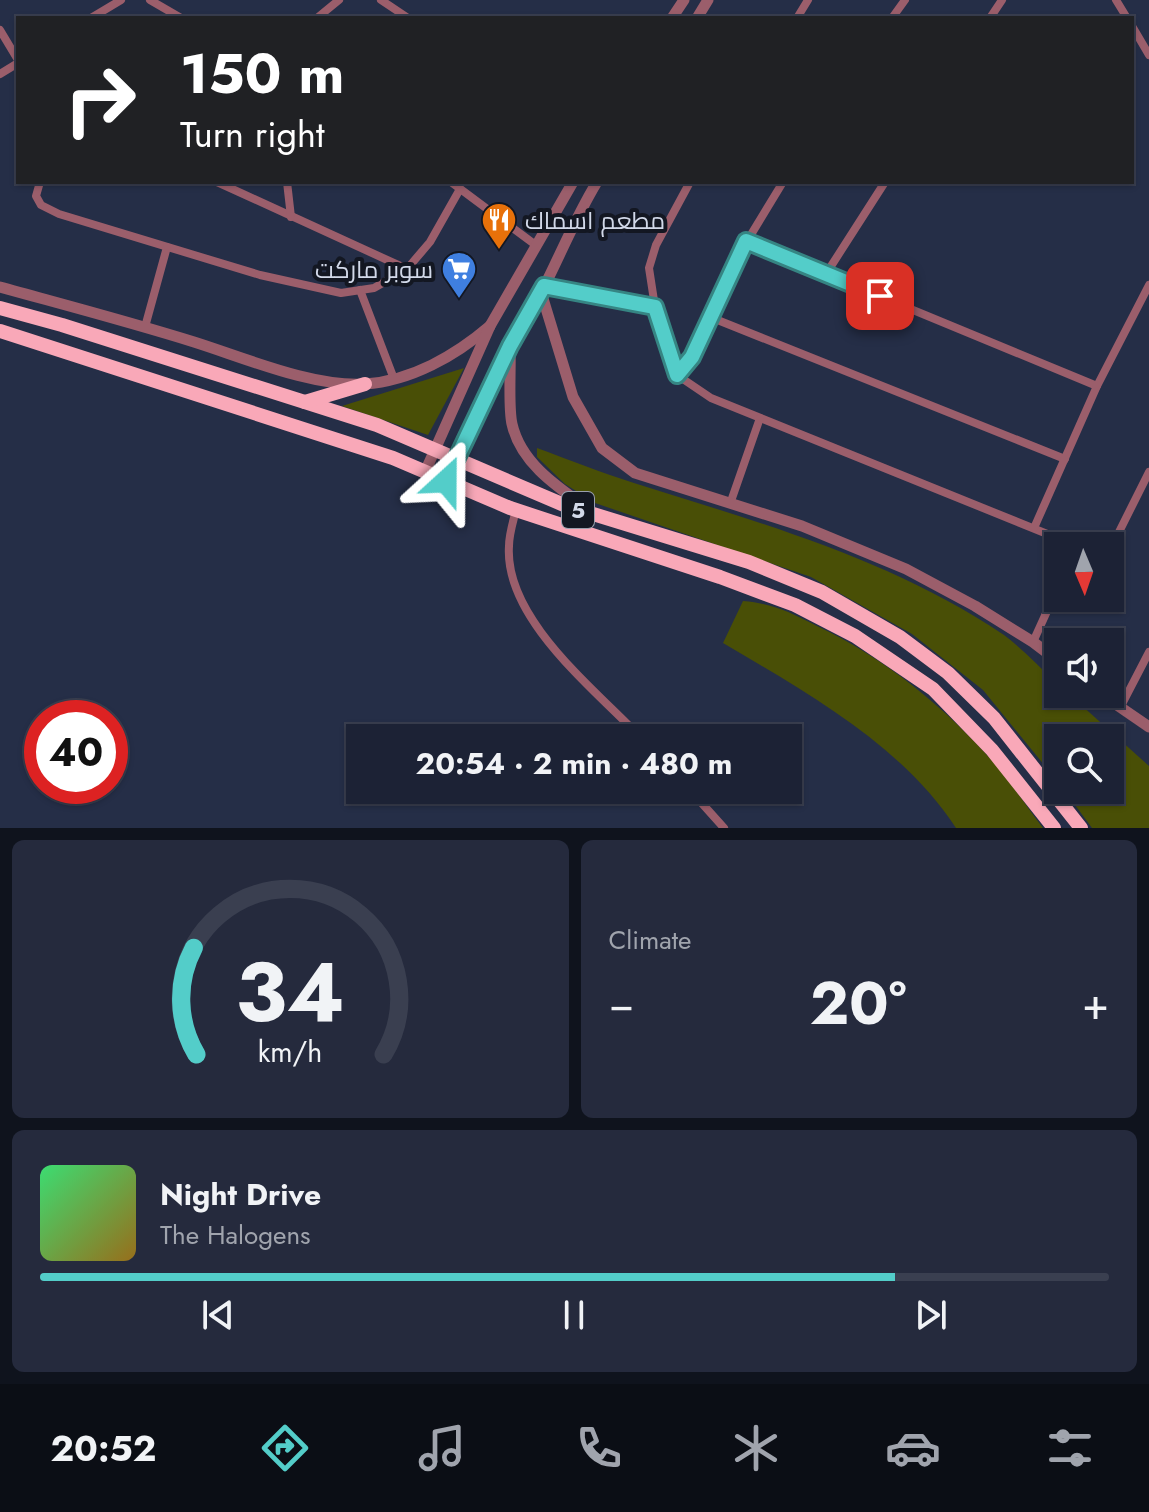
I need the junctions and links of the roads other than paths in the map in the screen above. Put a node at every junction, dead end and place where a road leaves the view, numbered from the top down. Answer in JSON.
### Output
{"nodes":[{"id":1,"x":121,"y":0,"type":"edge"},
{"id":2,"x":150,"y":0,"type":"edge"},
{"id":3,"x":339,"y":0,"type":"edge"},
{"id":4,"x":381,"y":0,"type":"edge"},
{"id":5,"x":94,"y":16,"type":"edge"},
{"id":6,"x":178,"y":16,"type":"edge"},
{"id":7,"x":319,"y":16,"type":"edge"},
{"id":8,"x":405,"y":16,"type":"edge"},
{"id":9,"x":1134,"y":29,"type":"edge"},
{"id":10,"x":0,"y":30,"type":"edge"},
{"id":11,"x":1149,"y":55,"type":"edge"},
{"id":12,"x":16,"y":58,"type":"edge"},
{"id":13,"x":39,"y":184,"type":"edge"},
{"id":14,"x":221,"y":184,"type":"edge"},
{"id":15,"x":287,"y":184,"type":"edge"},
{"id":16,"x":454,"y":184,"type":"edge"},
{"id":17,"x":572,"y":184,"type":"edge"},
{"id":18,"x":596,"y":184,"type":"edge"},
{"id":19,"x":689,"y":184,"type":"edge"},
{"id":20,"x":782,"y":184,"type":"edge"},
{"id":21,"x":884,"y":184,"type":"edge"},
{"id":22,"x":460,"y":189,"type":"junction"},
{"id":23,"x":291,"y":217,"type":"junction"},
{"id":24,"x":746,"y":241,"type":"junction"},
{"id":25,"x":537,"y":246,"type":"junction"},
{"id":26,"x":167,"y":247,"type":"junction"},
{"id":27,"x":407,"y":269,"type":"junction"},
{"id":28,"x":826,"y":274,"type":"junction"},
{"id":29,"x":1149,"y":285,"type":"edge"},
{"id":30,"x":0,"y":287,"type":"edge"},
{"id":31,"x":543,"y":289,"type":"junction"},
{"id":32,"x":360,"y":290,"type":"junction"},
{"id":33,"x":655,"y":307,"type":"junction"},
{"id":34,"x":0,"y":308,"type":"edge"},
{"id":35,"x":710,"y":317,"type":"junction"},
{"id":36,"x":490,"y":326,"type":"junction"},
{"id":37,"x":145,"y":327,"type":"junction"},
{"id":38,"x":0,"y":331,"type":"edge"},
{"id":39,"x":510,"y":346,"type":"junction"},
{"id":40,"x":677,"y":375,"type":"junction"},
{"id":41,"x":394,"y":379,"type":"junction"},
{"id":42,"x":365,"y":384,"type":"junction"},
{"id":43,"x":1097,"y":386,"type":"junction"},
{"id":44,"x":305,"y":402,"type":"junction"},
{"id":45,"x":760,"y":418,"type":"junction"},
{"id":46,"x":436,"y":450,"type":"junction"},
{"id":47,"x":455,"y":459,"type":"junction"},
{"id":48,"x":1065,"y":459,"type":"junction"},
{"id":49,"x":425,"y":472,"type":"junction"},
{"id":50,"x":1149,"y":472,"type":"edge"},
{"id":51,"x":446,"y":481,"type":"junction"},
{"id":52,"x":730,"y":504,"type":"junction"},
{"id":53,"x":516,"y":510,"type":"junction"},
{"id":54,"x":597,"y":516,"type":"junction"},
{"id":55,"x":1034,"y":528,"type":"junction"},
{"id":56,"x":1044,"y":532,"type":"edge"},
{"id":57,"x":1119,"y":532,"type":"edge"},
{"id":58,"x":1047,"y":612,"type":"edge"},
{"id":59,"x":1033,"y":642,"type":"junction"},
{"id":60,"x":1044,"y":650,"type":"edge"},
{"id":61,"x":1149,"y":652,"type":"edge"},
{"id":62,"x":1124,"y":700,"type":"edge"},
{"id":63,"x":1120,"y":708,"type":"edge"},
{"id":64,"x":627,"y":724,"type":"edge"},
{"id":65,"x":1149,"y":727,"type":"edge"},
{"id":66,"x":703,"y":804,"type":"edge"},
{"id":67,"x":724,"y":828,"type":"edge"},
{"id":68,"x":1054,"y":828,"type":"edge"},
{"id":69,"x":1081,"y":828,"type":"edge"}],
"edges":[{"from":1,"to":5,"type":"street"},
{"from":2,"to":6,"type":"street"},
{"from":3,"to":7,"type":"street"},
{"from":4,"to":8,"type":"street"},
{"from":9,"to":11,"type":"street"},
{"from":10,"to":12,"type":"street"},
{"from":13,"to":26,"type":"street"},
{"from":14,"to":23,"type":"street"},
{"from":15,"to":23,"type":"street"},
{"from":16,"to":22,"type":"street"},
{"from":17,"to":25,"type":"street"},
{"from":18,"to":31,"type":"street"},
{"from":19,"to":33,"type":"street"},
{"from":20,"to":24,"type":"street"},
{"from":21,"to":28,"type":"street"},
{"from":22,"to":25,"type":"street"},
{"from":22,"to":27,"type":"street"},
{"from":23,"to":27,"type":"street"},
{"from":24,"to":28,"type":"street"},
{"from":24,"to":35,"type":"street"},
{"from":25,"to":36,"type":"street"},
{"from":26,"to":32,"type":"street"},
{"from":26,"to":37,"type":"street"},
{"from":27,"to":32,"type":"street"},
{"from":28,"to":43,"type":"street"},
{"from":29,"to":43,"type":"street"},
{"from":30,"to":37,"type":"street"},
{"from":31,"to":33,"type":"lane"},
{"from":31,"to":39,"type":"street"},
{"from":31,"to":52,"type":"street"},
{"from":32,"to":41,"type":"street"},
{"from":33,"to":40,"type":"street"},
{"from":34,"to":44,"type":"highway","number":"5"},
{"from":35,"to":40,"type":"street"},
{"from":35,"to":48,"type":"street"},
{"from":36,"to":41,"type":"street"},
{"from":36,"to":46,"type":"street"},
{"from":37,"to":42,"type":"street"},
{"from":38,"to":49,"type":"highway","number":"5"},
{"from":39,"to":47,"type":"street"},
{"from":39,"to":54,"type":"street"},
{"from":40,"to":45,"type":"street"},
{"from":41,"to":42,"type":"street"},
{"from":42,"to":44,"type":"highway"},
{"from":43,"to":48,"type":"street"},
{"from":44,"to":46,"type":"highway","number":"5"},
{"from":45,"to":52,"type":"street"},
{"from":45,"to":55,"type":"street"},
{"from":46,"to":47,"type":"highway","number":"5"},
{"from":46,"to":49,"type":"street"},
{"from":47,"to":51,"type":"street"},
{"from":47,"to":54,"type":"highway","number":"5"},
{"from":48,"to":55,"type":"street"},
{"from":49,"to":51,"type":"highway","number":"5"},
{"from":50,"to":57,"type":"street"},
{"from":51,"to":53,"type":"highway","number":"5"},
{"from":52,"to":59,"type":"street"},
{"from":53,"to":64,"type":"street"},
{"from":53,"to":68,"type":"highway","number":"5"},
{"from":54,"to":69,"type":"highway","number":"5"},
{"from":55,"to":56,"type":"street"},
{"from":58,"to":59,"type":"street"},
{"from":59,"to":60,"type":"street"},
{"from":61,"to":62,"type":"street"},
{"from":63,"to":65,"type":"street"},
{"from":66,"to":67,"type":"street"}]}
